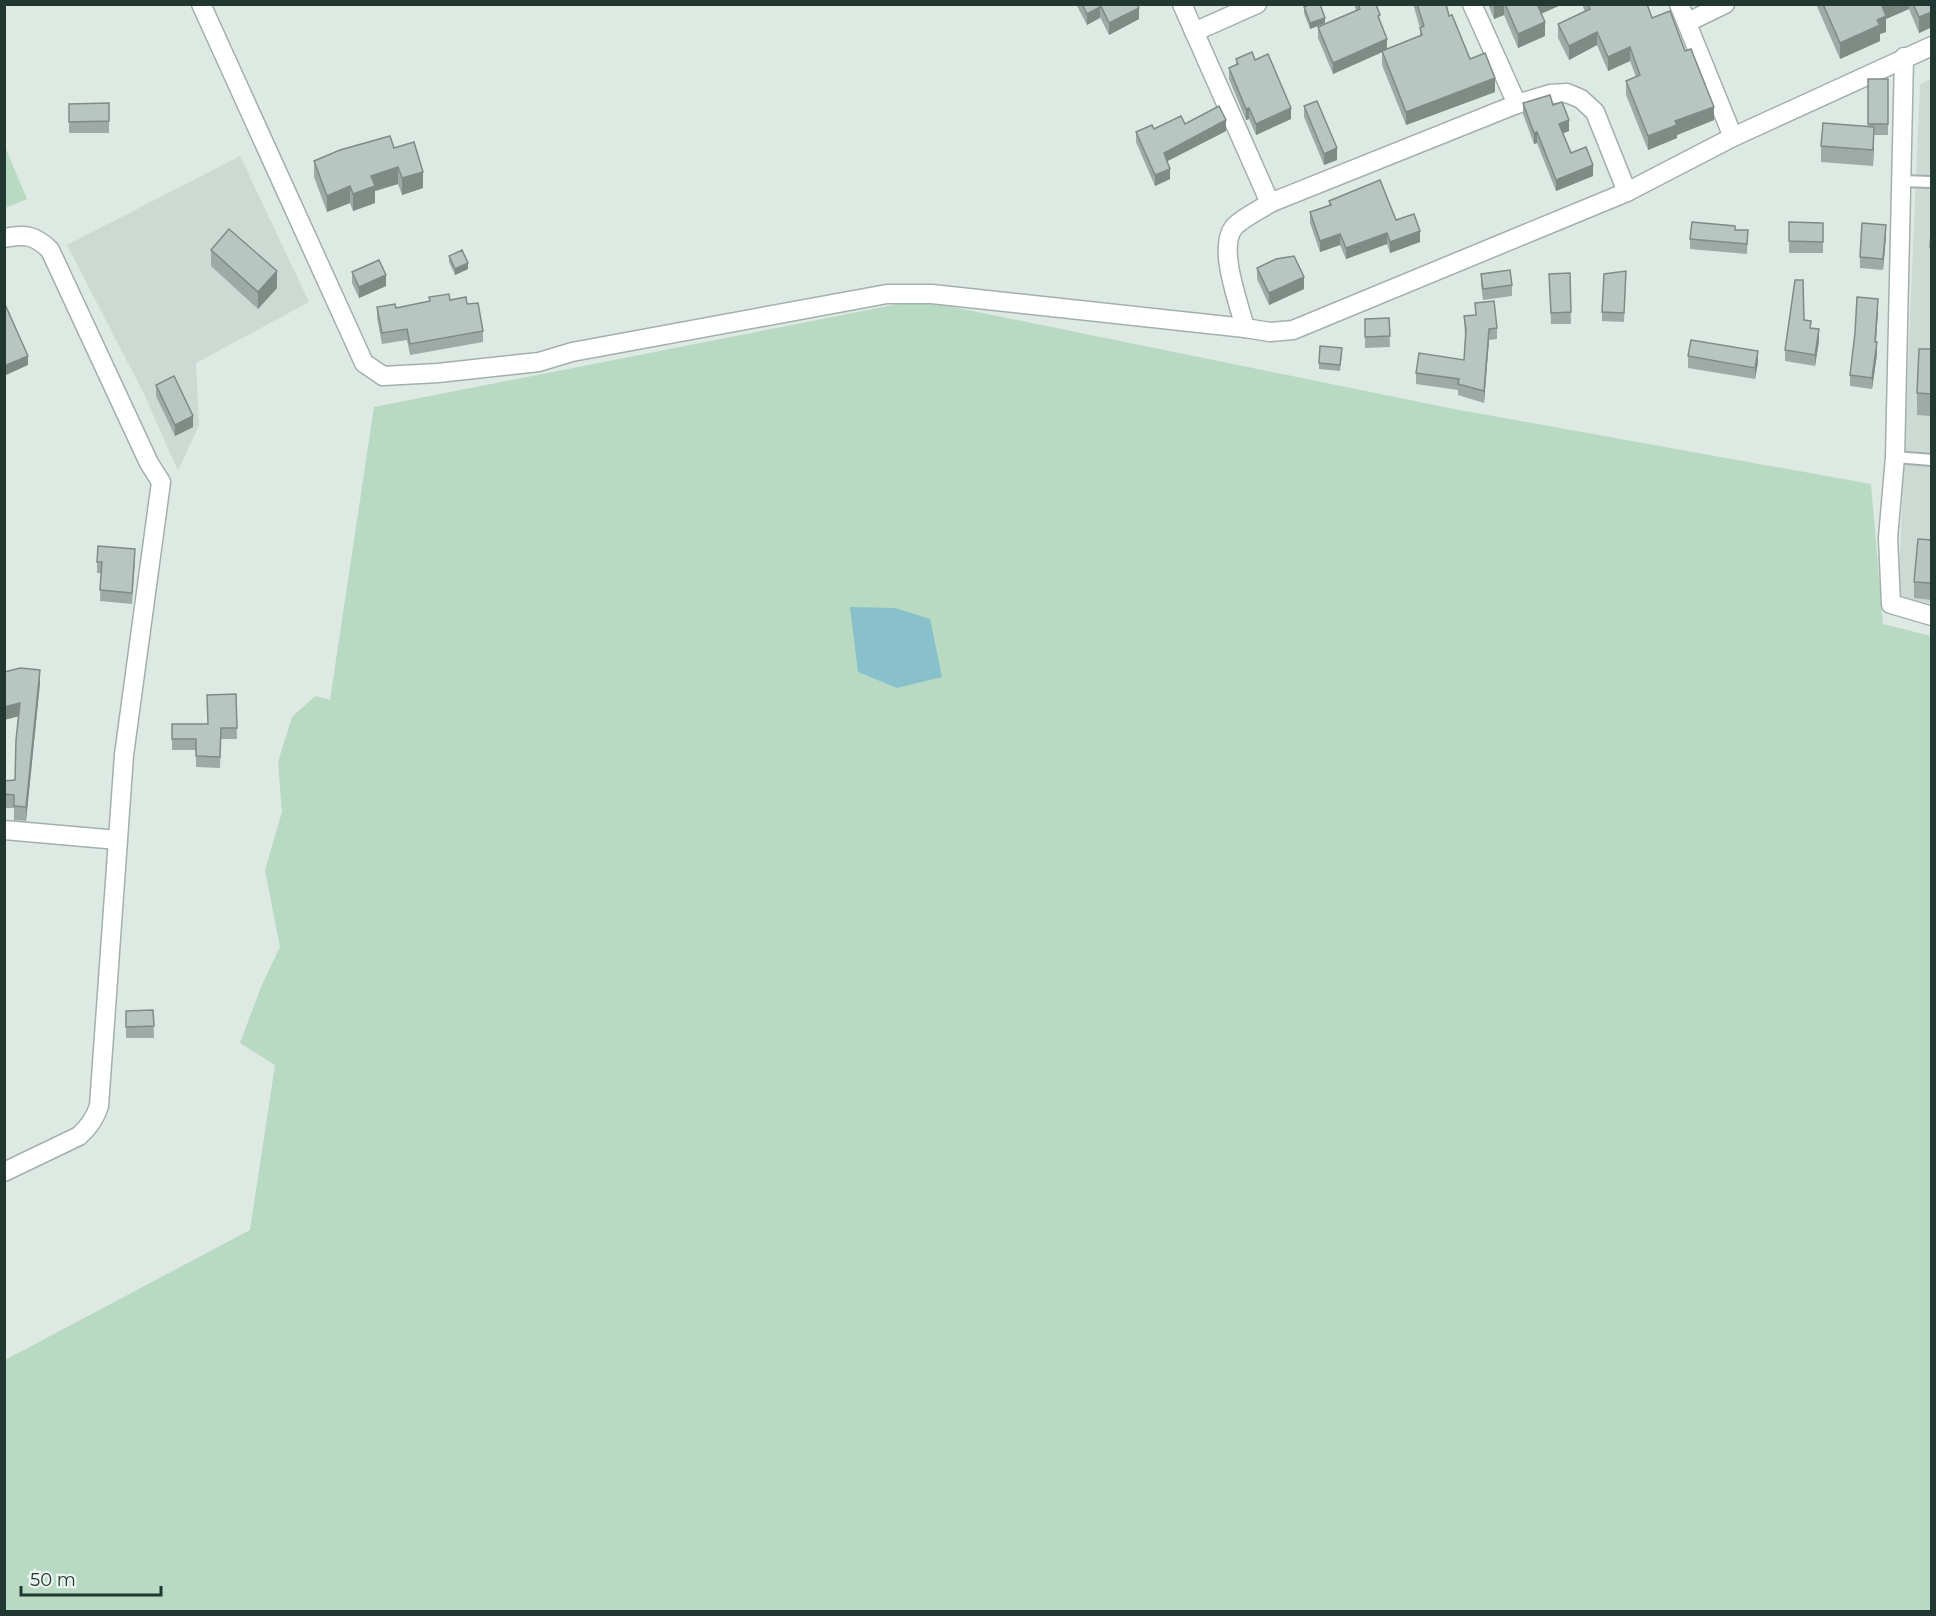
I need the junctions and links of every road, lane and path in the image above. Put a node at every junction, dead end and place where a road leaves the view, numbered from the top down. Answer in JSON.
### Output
{"nodes":[{"id":1,"x":201,"y":4,"type":"edge"},
{"id":2,"x":1182,"y":4,"type":"edge"},
{"id":3,"x":1257,"y":4,"type":"edge"},
{"id":4,"x":1472,"y":4,"type":"edge"},
{"id":5,"x":1679,"y":4,"type":"edge"},
{"id":6,"x":1725,"y":4,"type":"edge"},
{"id":7,"x":1688,"y":22,"type":"junction"},
{"id":8,"x":1194,"y":32,"type":"junction"},
{"id":9,"x":1932,"y":46,"type":"edge"},
{"id":10,"x":1904,"y":57,"type":"junction"},
{"id":11,"x":1517,"y":104,"type":"junction"},
{"id":12,"x":1733,"y":137,"type":"junction"},
{"id":13,"x":1901,"y":181,"type":"junction"},
{"id":14,"x":1932,"y":182,"type":"edge"},
{"id":15,"x":1627,"y":192,"type":"junction"},
{"id":16,"x":1270,"y":203,"type":"junction"},
{"id":17,"x":4,"y":238,"type":"edge"},
{"id":18,"x":1245,"y":328,"type":"junction"},
{"id":19,"x":1895,"y":457,"type":"junction"},
{"id":20,"x":1932,"y":460,"type":"edge"},
{"id":21,"x":1932,"y":616,"type":"edge"},
{"id":22,"x":4,"y":830,"type":"edge"},
{"id":23,"x":118,"y":840,"type":"junction"},
{"id":24,"x":4,"y":1172,"type":"edge"}],
"edges":[{"from":1,"to":18,"type":"street"},
{"from":2,"to":8,"type":"street"},
{"from":3,"to":8,"type":"street"},
{"from":4,"to":11,"type":"street"},
{"from":5,"to":7,"type":"street"},
{"from":6,"to":7,"type":"street"},
{"from":7,"to":12,"type":"street"},
{"from":8,"to":16,"type":"street"},
{"from":9,"to":10,"type":"street"},
{"from":10,"to":12,"type":"street"},
{"from":10,"to":13,"type":"street"},
{"from":11,"to":15,"type":"street"},
{"from":11,"to":16,"type":"street"},
{"from":12,"to":15,"type":"street"},
{"from":13,"to":14,"type":"lane"},
{"from":13,"to":19,"type":"street"},
{"from":15,"to":18,"type":"street"},
{"from":16,"to":18,"type":"street"},
{"from":17,"to":23,"type":"street"},
{"from":19,"to":20,"type":"lane"},
{"from":19,"to":21,"type":"street"},
{"from":22,"to":23,"type":"street"},
{"from":23,"to":24,"type":"street"}]}
